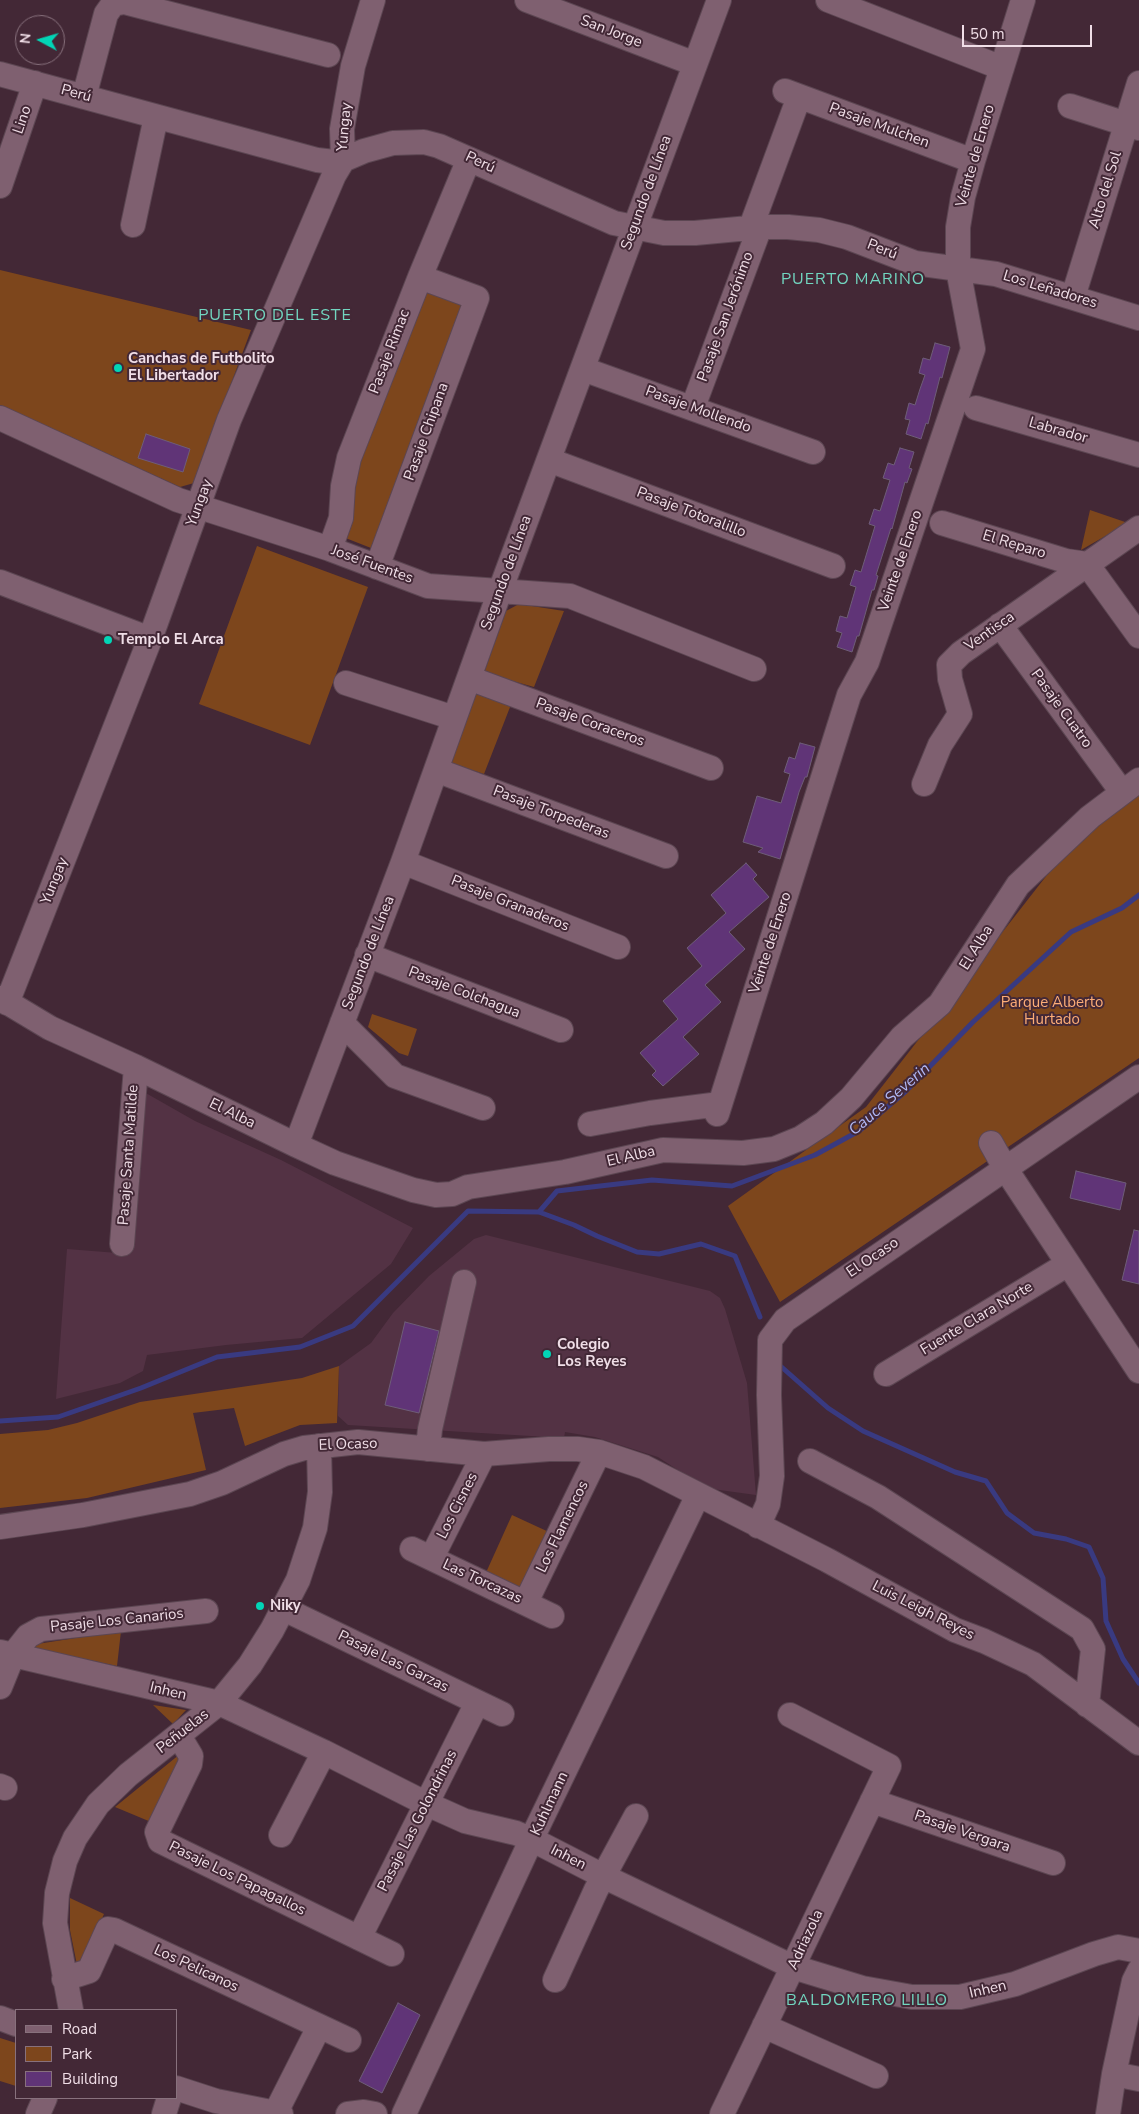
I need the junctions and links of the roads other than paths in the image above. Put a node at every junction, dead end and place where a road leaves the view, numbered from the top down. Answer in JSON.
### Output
{"nodes":[{"id":1,"x":373,"y":0,"type":"edge"},
{"id":2,"x":527,"y":0,"type":"edge"},
{"id":3,"x":719,"y":0,"type":"edge"},
{"id":4,"x":828,"y":0,"type":"edge"},
{"id":5,"x":1023,"y":0,"type":"edge"},
{"id":6,"x":328,"y":55,"type":"dead end"},
{"id":7,"x":695,"y":64,"type":"junction"},
{"id":8,"x":1002,"y":68,"type":"junction"},
{"id":9,"x":0,"y":74,"type":"edge"},
{"id":10,"x":35,"y":83,"type":"junction"},
{"id":11,"x":1139,"y":83,"type":"edge"},
{"id":12,"x":792,"y":94,"type":"joint"},
{"id":13,"x":84,"y":97,"type":"junction"},
{"id":14,"x":1070,"y":106,"type":"dead end"},
{"id":15,"x":156,"y":116,"type":"junction"},
{"id":16,"x":1132,"y":126,"type":"edge"},
{"id":17,"x":469,"y":159,"type":"junction"},
{"id":18,"x":343,"y":160,"type":"junction"},
{"id":19,"x":973,"y":161,"type":"junction"},
{"id":20,"x":0,"y":186,"type":"edge"},
{"id":21,"x":133,"y":225,"type":"dead end"},
{"id":22,"x":756,"y":227,"type":"junction"},
{"id":23,"x":633,"y":228,"type":"junction"},
{"id":24,"x":958,"y":269,"type":"junction"},
{"id":25,"x":420,"y":277,"type":"junction"},
{"id":26,"x":1073,"y":297,"type":"junction"},
{"id":27,"x":1139,"y":318,"type":"edge"},
{"id":28,"x":583,"y":369,"type":"junction"},
{"id":29,"x":692,"y":407,"type":"junction"},
{"id":30,"x":976,"y":408,"type":"dead end"},
{"id":31,"x":0,"y":418,"type":"edge"},
{"id":32,"x":813,"y":452,"type":"dead end"},
{"id":33,"x":1139,"y":455,"type":"edge"},
{"id":34,"x":549,"y":460,"type":"junction"},
{"id":35,"x":200,"y":506,"type":"junction"},
{"id":36,"x":942,"y":523,"type":"dead end"},
{"id":37,"x":1139,"y":528,"type":"edge"},
{"id":38,"x":330,"y":549,"type":"junction"},
{"id":39,"x":1087,"y":564,"type":"junction"},
{"id":40,"x":833,"y":566,"type":"dead end"},
{"id":41,"x":377,"y":567,"type":"junction"},
{"id":42,"x":0,"y":582,"type":"edge"},
{"id":43,"x":500,"y":592,"type":"junction"},
{"id":44,"x":1000,"y":625,"type":"junction"},
{"id":45,"x":1139,"y":636,"type":"edge"},
{"id":46,"x":150,"y":639,"type":"junction"},
{"id":47,"x":754,"y":669,"type":"dead end"},
{"id":48,"x":470,"y":678,"type":"junction"},
{"id":49,"x":346,"y":682,"type":"dead end"},
{"id":50,"x":454,"y":718,"type":"junction"},
{"id":51,"x":710,"y":768,"type":"dead end"},
{"id":52,"x":436,"y":770,"type":"junction"},
{"id":53,"x":924,"y":784,"type":"dead end"},
{"id":54,"x":1130,"y":786,"type":"edge"},
{"id":55,"x":666,"y":856,"type":"dead end"},
{"id":56,"x":403,"y":862,"type":"junction"},
{"id":57,"x":618,"y":947,"type":"dead end"},
{"id":58,"x":368,"y":955,"type":"junction"},
{"id":59,"x":3,"y":1000,"type":"edge"},
{"id":60,"x":342,"y":1023,"type":"junction"},
{"id":61,"x":561,"y":1030,"type":"dead end"},
{"id":62,"x":136,"y":1067,"type":"junction"},
{"id":63,"x":1139,"y":1077,"type":"edge"},
{"id":64,"x":483,"y":1108,"type":"dead end"},
{"id":65,"x":590,"y":1124,"type":"dead end"},
{"id":66,"x":991,"y":1142,"type":"dead end"},
{"id":67,"x":296,"y":1145,"type":"junction"},
{"id":68,"x":1006,"y":1168,"type":"junction"},
{"id":69,"x":122,"y":1244,"type":"dead end"},
{"id":70,"x":1068,"y":1264,"type":"junction"},
{"id":71,"x":464,"y":1282,"type":"dead end"},
{"id":72,"x":1137,"y":1365,"type":"edge"},
{"id":73,"x":886,"y":1374,"type":"dead end"},
{"id":74,"x":319,"y":1446,"type":"junction"},
{"id":75,"x":428,"y":1449,"type":"junction"},
{"id":76,"x":599,"y":1452,"type":"junction"},
{"id":77,"x":484,"y":1454,"type":"junction"},
{"id":78,"x":810,"y":1461,"type":"dead end"},
{"id":79,"x":698,"y":1495,"type":"junction"},
{"id":80,"x":758,"y":1526,"type":"junction"},
{"id":81,"x":0,"y":1527,"type":"edge"},
{"id":82,"x":422,"y":1553,"type":"joint"},
{"id":83,"x":526,"y":1602,"type":"junction"},
{"id":84,"x":284,"y":1609,"type":"junction"},
{"id":85,"x":206,"y":1612,"type":"dead end"},
{"id":86,"x":552,"y":1616,"type":"dead end"},
{"id":87,"x":6,"y":1654,"type":"edge"},
{"id":88,"x":0,"y":1687,"type":"edge"},
{"id":89,"x":219,"y":1703,"type":"junction"},
{"id":90,"x":477,"y":1703,"type":"junction"},
{"id":91,"x":1086,"y":1705,"type":"junction"},
{"id":92,"x":502,"y":1714,"type":"dead end"},
{"id":93,"x":790,"y":1715,"type":"dead end"},
{"id":94,"x":179,"y":1736,"type":"junction"},
{"id":95,"x":1139,"y":1743,"type":"edge"},
{"id":96,"x":324,"y":1752,"type":"junction"},
{"id":97,"x":872,"y":1801,"type":"junction"},
{"id":98,"x":427,"y":1804,"type":"junction"},
{"id":99,"x":636,"y":1816,"type":"dead end"},
{"id":100,"x":281,"y":1836,"type":"dead end"},
{"id":101,"x":533,"y":1840,"type":"junction"},
{"id":102,"x":1053,"y":1863,"type":"dead end"},
{"id":103,"x":605,"y":1877,"type":"junction"},
{"id":104,"x":359,"y":1938,"type":"junction"},
{"id":105,"x":1139,"y":1951,"type":"edge"},
{"id":106,"x":392,"y":1954,"type":"dead end"},
{"id":107,"x":793,"y":1967,"type":"junction"},
{"id":108,"x":1139,"y":1971,"type":"edge"},
{"id":109,"x":64,"y":1979,"type":"junction"},
{"id":110,"x":555,"y":1980,"type":"dead end"},
{"id":111,"x":71,"y":2009,"type":"edge"},
{"id":112,"x":0,"y":2018,"type":"edge"},
{"id":113,"x":15,"y":2024,"type":"edge"},
{"id":114,"x":764,"y":2026,"type":"junction"},
{"id":115,"x":319,"y":2027,"type":"junction"},
{"id":116,"x":349,"y":2040,"type":"dead end"},
{"id":117,"x":1114,"y":2074,"type":"junction"},
{"id":118,"x":876,"y":2076,"type":"dead end"},
{"id":119,"x":1139,"y":2079,"type":"edge"},
{"id":120,"x":178,"y":2089,"type":"edge"},
{"id":121,"x":45,"y":2099,"type":"edge"},
{"id":122,"x":169,"y":2099,"type":"edge"},
{"id":123,"x":38,"y":2114,"type":"edge"},
{"id":124,"x":164,"y":2114,"type":"edge"},
{"id":125,"x":275,"y":2114,"type":"edge"},
{"id":126,"x":281,"y":2114,"type":"edge"},
{"id":127,"x":348,"y":2114,"type":"edge"},
{"id":128,"x":375,"y":2114,"type":"edge"},
{"id":129,"x":404,"y":2114,"type":"edge"},
{"id":130,"x":722,"y":2114,"type":"edge"},
{"id":131,"x":1108,"y":2114,"type":"edge"}],
"edges":[{"from":1,"to":18,"type":"street","name":"Yungay"},
{"from":2,"to":7,"type":"street","name":"San Jorge"},
{"from":3,"to":7,"type":"street","name":"Segundo de Línea"},
{"from":4,"to":8,"type":"street"},
{"from":5,"to":8,"type":"street","name":"Veinte de Enero"},
{"from":6,"to":13,"type":"street"},
{"from":7,"to":23,"type":"street","name":"Segundo de Línea"},
{"from":8,"to":19,"type":"street","name":"Veinte de Enero"},
{"from":9,"to":10,"type":"street","name":"Perú"},
{"from":10,"to":13,"type":"street","name":"Perú"},
{"from":10,"to":20,"type":"street","name":"Lino"},
{"from":11,"to":16,"type":"street","name":"Alto del Sol"},
{"from":12,"to":19,"type":"street","name":"Pasaje Mulchen"},
{"from":12,"to":22,"type":"street","name":"Pasaje San Jerónimo"},
{"from":13,"to":15,"type":"street","name":"Perú"},
{"from":14,"to":16,"type":"street"},
{"from":15,"to":18,"type":"street","name":"Perú"},
{"from":15,"to":21,"type":"street"},
{"from":16,"to":26,"type":"street","name":"Alto del Sol"},
{"from":17,"to":18,"type":"street","name":"Perú"},
{"from":17,"to":23,"type":"street","name":"Perú"},
{"from":17,"to":25,"type":"street","name":"Pasaje Rimac"},
{"from":18,"to":35,"type":"street","name":"Yungay"},
{"from":19,"to":24,"type":"street","name":"Veinte de Enero"},
{"from":22,"to":23,"type":"street","name":"Perú"},
{"from":22,"to":24,"type":"street","name":"Perú"},
{"from":22,"to":29,"type":"street","name":"Pasaje San Jerónimo"},
{"from":23,"to":28,"type":"street","name":"Segundo de Línea"},
{"from":24,"to":26,"type":"street","name":"Los Leñadores"},
{"from":24,"to":65,"type":"street","name":"Veinte de Enero"},
{"from":25,"to":38,"type":"street","name":"Pasaje Rimac"},
{"from":25,"to":41,"type":"street","name":"Pasaje Chipana"},
{"from":26,"to":27,"type":"street","name":"Los Leñadores"},
{"from":28,"to":29,"type":"street","name":"Pasaje Mollendo"},
{"from":28,"to":34,"type":"street","name":"Segundo de Línea"},
{"from":29,"to":32,"type":"street","name":"Pasaje Mollendo"},
{"from":30,"to":33,"type":"street","name":"Labrador"},
{"from":31,"to":35,"type":"street","name":"José Fuentes"},
{"from":34,"to":40,"type":"street","name":"Pasaje Totoralillo"},
{"from":34,"to":43,"type":"street","name":"Segundo de Línea"},
{"from":35,"to":38,"type":"street","name":"José Fuentes"},
{"from":35,"to":46,"type":"street","name":"Yungay"},
{"from":36,"to":39,"type":"street","name":"El Reparo"},
{"from":37,"to":39,"type":"street","name":"Ventisca"},
{"from":38,"to":41,"type":"street","name":"José Fuentes"},
{"from":39,"to":44,"type":"street","name":"Ventisca"},
{"from":39,"to":45,"type":"street"},
{"from":41,"to":43,"type":"street","name":"José Fuentes"},
{"from":42,"to":46,"type":"street"},
{"from":43,"to":47,"type":"street","name":"José Fuentes"},
{"from":43,"to":48,"type":"street","name":"Segundo de Línea"},
{"from":44,"to":53,"type":"street","name":"Ventisca"},
{"from":44,"to":54,"type":"street","name":"Pasaje Cuatro"},
{"from":46,"to":59,"type":"street","name":"Yungay"},
{"from":48,"to":50,"type":"street","name":"Segundo de Línea"},
{"from":48,"to":51,"type":"street","name":"Pasaje Coraceros"},
{"from":49,"to":50,"type":"street"},
{"from":50,"to":52,"type":"street","name":"Segundo de Línea"},
{"from":52,"to":55,"type":"street","name":"Pasaje Torpederas"},
{"from":52,"to":56,"type":"street","name":"Segundo de Línea"},
{"from":54,"to":67,"type":"street","name":"El Alba"},
{"from":56,"to":57,"type":"street","name":"Pasaje Granaderos"},
{"from":56,"to":58,"type":"street","name":"Segundo de Línea"},
{"from":58,"to":60,"type":"street","name":"Segundo de Línea"},
{"from":58,"to":61,"type":"street","name":"Pasaje Colchagua"},
{"from":59,"to":62,"type":"street","name":"El Alba"},
{"from":60,"to":64,"type":"street"},
{"from":60,"to":67,"type":"street","name":"Segundo de Línea"},
{"from":62,"to":67,"type":"street","name":"El Alba"},
{"from":62,"to":69,"type":"street","name":"Pasaje Santa Matilde"},
{"from":63,"to":68,"type":"street","name":"El Ocaso"},
{"from":66,"to":68,"type":"street"},
{"from":68,"to":70,"type":"street"},
{"from":68,"to":80,"type":"street","name":"El Ocaso"},
{"from":70,"to":72,"type":"street"},
{"from":70,"to":73,"type":"street","name":"Fuente Clara Norte"},
{"from":71,"to":75,"type":"street"},
{"from":74,"to":75,"type":"street","name":"El Ocaso"},
{"from":74,"to":81,"type":"street","name":"El Ocaso"},
{"from":74,"to":84,"type":"street","name":"Peñuelas"},
{"from":75,"to":77,"type":"street","name":"El Ocaso"},
{"from":76,"to":77,"type":"street","name":"El Ocaso"},
{"from":76,"to":79,"type":"street","name":"El Ocaso"},
{"from":76,"to":83,"type":"street","name":"Los Flamencos"},
{"from":77,"to":82,"type":"street","name":"Los Cisnes"},
{"from":78,"to":91,"type":"street"},
{"from":79,"to":80,"type":"street","name":"Luis Leigh Reyes"},
{"from":79,"to":101,"type":"street","name":"Kuhlmann"},
{"from":80,"to":91,"type":"street","name":"Luis Leigh Reyes"},
{"from":82,"to":83,"type":"street","name":"Las Torcazas"},
{"from":83,"to":86,"type":"street","name":"Las Torcazas"},
{"from":84,"to":89,"type":"street","name":"Peñuelas"},
{"from":84,"to":90,"type":"street","name":"Pasaje Las Garzas"},
{"from":85,"to":87,"type":"street","name":"Pasaje Los Canarios"},
{"from":87,"to":88,"type":"street","name":"Pasaje Los Canarios"},
{"from":87,"to":89,"type":"street","name":"Inhen"},
{"from":89,"to":94,"type":"street","name":"Peñuelas"},
{"from":89,"to":96,"type":"street","name":"Inhen"},
{"from":90,"to":92,"type":"street","name":"Pasaje Las Garzas"},
{"from":90,"to":98,"type":"street","name":"Pasaje Las Golondrinas"},
{"from":91,"to":95,"type":"street","name":"Luis Leigh Reyes"},
{"from":93,"to":97,"type":"street","name":"Adriazola"},
{"from":94,"to":104,"type":"street","name":"Pasaje Los Papagallos"},
{"from":94,"to":109,"type":"street","name":"Peñuelas"},
{"from":96,"to":98,"type":"street","name":"Inhen"},
{"from":96,"to":100,"type":"street"},
{"from":97,"to":102,"type":"street","name":"Pasaje Vergara"},
{"from":97,"to":107,"type":"street","name":"Adriazola"},
{"from":98,"to":101,"type":"street","name":"Inhen"},
{"from":98,"to":104,"type":"street","name":"Pasaje Las Golondrinas"},
{"from":99,"to":103,"type":"street"},
{"from":101,"to":103,"type":"street","name":"Inhen"},
{"from":101,"to":129,"type":"street","name":"Kuhlmann"},
{"from":103,"to":107,"type":"street","name":"Inhen"},
{"from":103,"to":110,"type":"street"},
{"from":104,"to":106,"type":"street","name":"Pasaje Los Papagallos"},
{"from":105,"to":107,"type":"street","name":"Inhen"},
{"from":107,"to":114,"type":"street","name":"Adriazola"},
{"from":108,"to":117,"type":"street"},
{"from":109,"to":111,"type":"street","name":"Peñuelas"},
{"from":109,"to":115,"type":"street","name":"Los Pelicanos"},
{"from":112,"to":113,"type":"street"},
{"from":114,"to":118,"type":"street"},
{"from":114,"to":130,"type":"street","name":"Adriazola"},
{"from":115,"to":116,"type":"street","name":"Los Pelicanos"},
{"from":115,"to":125,"type":"street"},
{"from":117,"to":119,"type":"street"},
{"from":117,"to":131,"type":"street"},
{"from":120,"to":125,"type":"street"},
{"from":121,"to":123,"type":"street"},
{"from":122,"to":124,"type":"street"},
{"from":125,"to":126,"type":"street"},
{"from":127,"to":128,"type":"street"}]}
